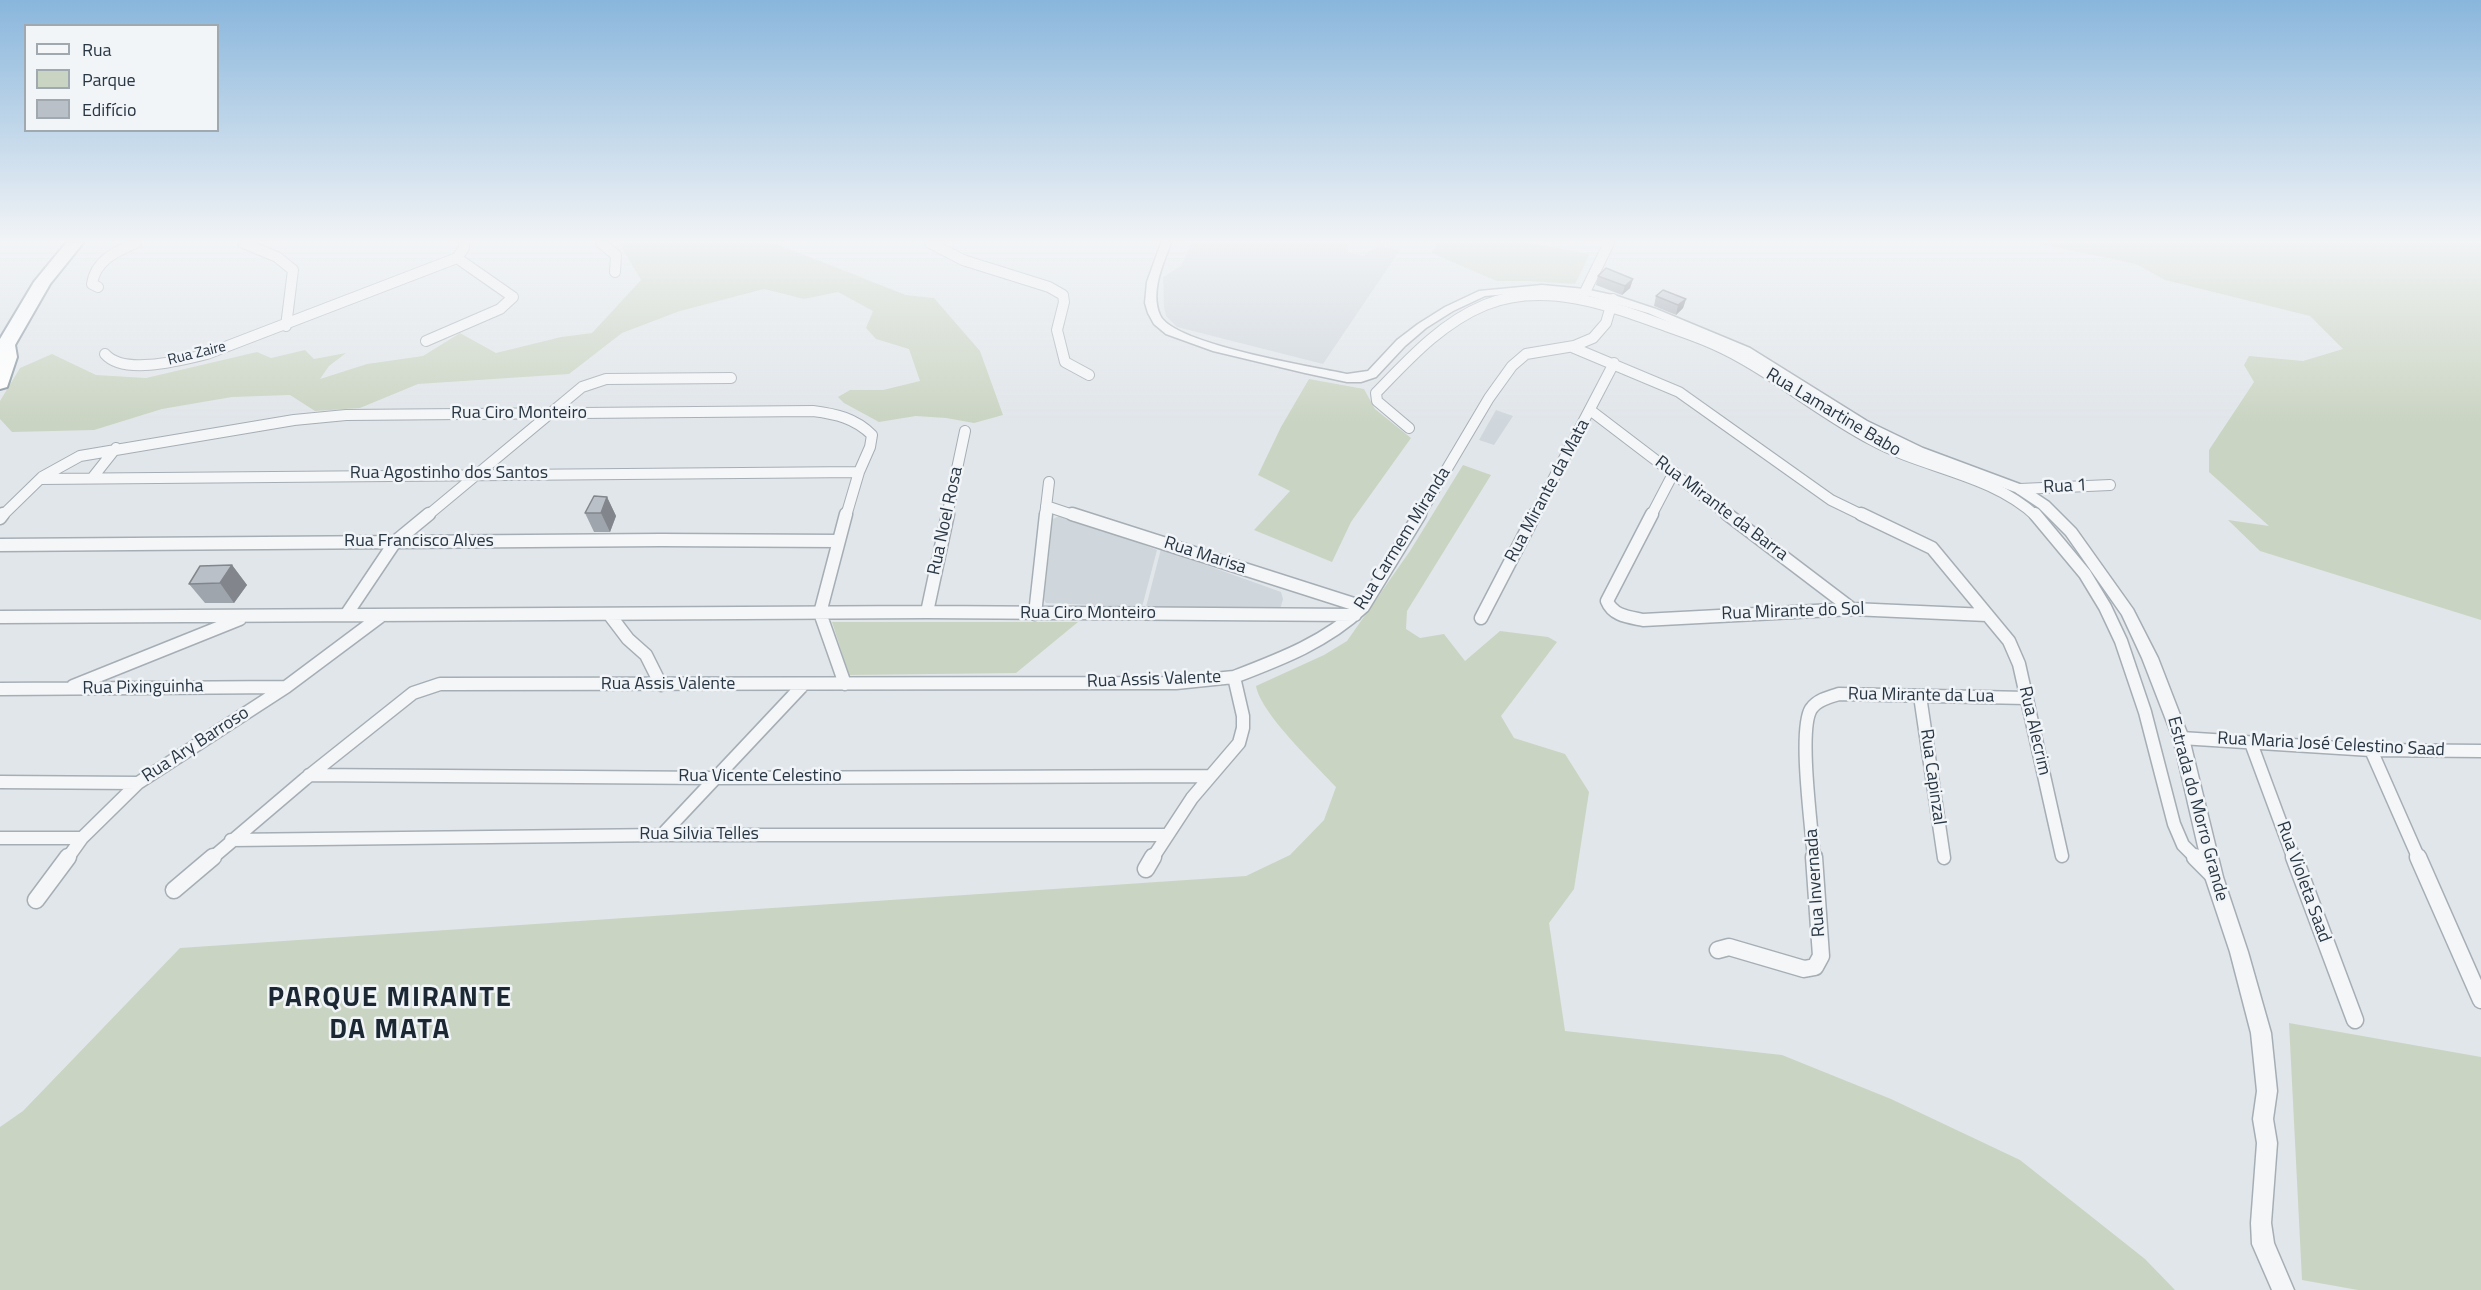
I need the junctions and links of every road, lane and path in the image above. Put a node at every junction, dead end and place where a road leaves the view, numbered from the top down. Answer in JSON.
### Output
{"nodes":[{"id":1,"x":13,"y":303,"type":"edge"},
{"id":2,"x":27,"y":303,"type":"edge"},
{"id":3,"x":289,"y":303,"type":"edge"},
{"id":4,"x":343,"y":303,"type":"edge"},
{"id":5,"x":506,"y":303,"type":"edge"},
{"id":6,"x":1064,"y":303,"type":"edge"},
{"id":7,"x":1151,"y":303,"type":"edge"},
{"id":8,"x":1461,"y":303,"type":"edge"},
{"id":9,"x":1497,"y":303,"type":"edge"},
{"id":10,"x":1612,"y":303,"type":"edge"},
{"id":11,"x":1615,"y":303,"type":"edge"},
{"id":12,"x":1616,"y":303,"type":"edge"},
{"id":13,"x":1449,"y":309,"type":"junction"},
{"id":14,"x":1462,"y":316,"type":"junction"},
{"id":15,"x":0,"y":323,"type":"edge"},
{"id":16,"x":286,"y":326,"type":"junction"},
{"id":17,"x":426,"y":342,"type":"dead end"},
{"id":18,"x":1574,"y":348,"type":"junction"},
{"id":19,"x":3,"y":350,"type":"edge"},
{"id":20,"x":105,"y":354,"type":"dead end"},
{"id":21,"x":1614,"y":363,"type":"junction"},
{"id":22,"x":1089,"y":375,"type":"dead end"},
{"id":23,"x":731,"y":378,"type":"dead end"},
{"id":24,"x":0,"y":383,"type":"edge"},
{"id":25,"x":1590,"y":410,"type":"junction"},
{"id":26,"x":548,"y":414,"type":"junction"},
{"id":27,"x":1409,"y":428,"type":"dead end"},
{"id":28,"x":965,"y":431,"type":"dead end"},
{"id":29,"x":116,"y":448,"type":"junction"},
{"id":30,"x":859,"y":472,"type":"junction"},
{"id":31,"x":1674,"y":472,"type":"junction"},
{"id":32,"x":476,"y":473,"type":"junction"},
{"id":33,"x":93,"y":477,"type":"junction"},
{"id":34,"x":39,"y":478,"type":"junction"},
{"id":35,"x":1049,"y":482,"type":"dead end"},
{"id":36,"x":2110,"y":485,"type":"dead end"},
{"id":37,"x":2020,"y":489,"type":"junction"},
{"id":38,"x":1046,"y":506,"type":"junction"},
{"id":39,"x":0,"y":518,"type":"edge"},
{"id":40,"x":838,"y":541,"type":"junction"},
{"id":41,"x":395,"y":542,"type":"junction"},
{"id":42,"x":0,"y":545,"type":"edge"},
{"id":43,"x":1852,"y":609,"type":"junction"},
{"id":44,"x":1359,"y":611,"type":"junction"},
{"id":45,"x":927,"y":612,"type":"junction"},
{"id":46,"x":820,"y":613,"type":"junction"},
{"id":47,"x":609,"y":614,"type":"junction"},
{"id":48,"x":1035,"y":614,"type":"junction"},
{"id":49,"x":346,"y":615,"type":"junction"},
{"id":50,"x":1987,"y":615,"type":"junction"},
{"id":51,"x":248,"y":616,"type":"junction"},
{"id":52,"x":381,"y":616,"type":"junction"},
{"id":53,"x":0,"y":617,"type":"edge"},
{"id":54,"x":1481,"y":618,"type":"dead end"},
{"id":55,"x":1234,"y":677,"type":"junction"},
{"id":56,"x":804,"y":684,"type":"junction"},
{"id":57,"x":845,"y":684,"type":"junction"},
{"id":58,"x":661,"y":685,"type":"junction"},
{"id":59,"x":286,"y":687,"type":"junction"},
{"id":60,"x":0,"y":689,"type":"edge"},
{"id":61,"x":66,"y":689,"type":"junction"},
{"id":62,"x":1920,"y":696,"type":"junction"},
{"id":63,"x":2026,"y":698,"type":"junction"},
{"id":64,"x":1817,"y":700,"type":"joint"},
{"id":65,"x":2181,"y":738,"type":"junction"},
{"id":66,"x":2252,"y":743,"type":"junction"},
{"id":67,"x":2371,"y":750,"type":"junction"},
{"id":68,"x":2481,"y":751,"type":"edge"},
{"id":69,"x":309,"y":775,"type":"junction"},
{"id":70,"x":1210,"y":776,"type":"junction"},
{"id":71,"x":715,"y":778,"type":"junction"},
{"id":72,"x":0,"y":782,"type":"edge"},
{"id":73,"x":138,"y":783,"type":"junction"},
{"id":74,"x":662,"y":835,"type":"junction"},
{"id":75,"x":1166,"y":835,"type":"junction"},
{"id":76,"x":82,"y":837,"type":"junction"},
{"id":77,"x":0,"y":838,"type":"edge"},
{"id":78,"x":231,"y":840,"type":"junction"},
{"id":79,"x":2062,"y":856,"type":"dead end"},
{"id":80,"x":1944,"y":858,"type":"dead end"},
{"id":81,"x":1146,"y":869,"type":"dead end"},
{"id":82,"x":2214,"y":877,"type":"junction"},
{"id":83,"x":174,"y":890,"type":"dead end"},
{"id":84,"x":36,"y":900,"type":"dead end"},
{"id":85,"x":1718,"y":950,"type":"dead end"},
{"id":86,"x":2481,"y":1000,"type":"edge"},
{"id":87,"x":2355,"y":1020,"type":"dead end"},
{"id":88,"x":2283,"y":1290,"type":"edge"}],
"edges":[{"from":1,"to":15,"type":"highway"},
{"from":2,"to":19,"type":"highway"},
{"from":3,"to":16,"type":"street"},
{"from":4,"to":16,"type":"street","name":"Rua Zaire"},
{"from":5,"to":17,"type":"street"},
{"from":6,"to":22,"type":"street"},
{"from":7,"to":13,"type":"street","name":"Estrada do Morro Grande"},
{"from":8,"to":13,"type":"street","name":"Estrada do Morro Grande"},
{"from":9,"to":14,"type":"street","name":"Rua Lamartine Babo"},
{"from":10,"to":18,"type":"street","name":"Rua Carmem Miranda"},
{"from":11,"to":82,"type":"street","name":"Rua Lamartine Babo"},
{"from":12,"to":37,"type":"street","name":"Estrada do Morro Grande"},
{"from":13,"to":14,"type":"street"},
{"from":14,"to":27,"type":"street","name":"Rua Lamartine Babo"},
{"from":16,"to":20,"type":"street","name":"Rua Zaire"},
{"from":18,"to":21,"type":"street","name":"Rua Carmem Miranda"},
{"from":18,"to":44,"type":"street","name":"Rua Carmem Miranda"},
{"from":19,"to":24,"type":"highway"},
{"from":21,"to":25,"type":"street","name":"Rua Mirante da Mata"},
{"from":21,"to":50,"type":"street","name":"Rua Carmem Miranda"},
{"from":23,"to":26,"type":"street"},
{"from":25,"to":31,"type":"street","name":"Rua Mirante da Barra"},
{"from":25,"to":54,"type":"street","name":"Rua Mirante da Mata"},
{"from":26,"to":29,"type":"street","name":"Rua Ciro Monteiro"},
{"from":26,"to":30,"type":"street","name":"Rua Ciro Monteiro"},
{"from":26,"to":32,"type":"street"},
{"from":28,"to":45,"type":"street","name":"Rua Noel Rosa"},
{"from":29,"to":33,"type":"street"},
{"from":29,"to":34,"type":"street","name":"Rua Ciro Monteiro"},
{"from":30,"to":32,"type":"street","name":"Rua Agostinho dos Santos"},
{"from":30,"to":40,"type":"street","name":"Rua Ciro Monteiro"},
{"from":31,"to":43,"type":"street","name":"Rua Mirante da Barra"},
{"from":31,"to":43,"type":"street","name":"Rua Mirante do Sol"},
{"from":32,"to":33,"type":"street","name":"Rua Agostinho dos Santos"},
{"from":32,"to":41,"type":"street"},
{"from":33,"to":34,"type":"street","name":"Rua Agostinho dos Santos"},
{"from":34,"to":39,"type":"street","name":"Rua Ciro Monteiro"},
{"from":35,"to":38,"type":"street"},
{"from":36,"to":37,"type":"street","name":"Rua 1"},
{"from":37,"to":65,"type":"street","name":"Estrada do Morro Grande"},
{"from":38,"to":44,"type":"street","name":"Rua Marisa"},
{"from":38,"to":48,"type":"street"},
{"from":40,"to":41,"type":"street","name":"Rua Francisco Alves"},
{"from":40,"to":46,"type":"street","name":"Rua Ciro Monteiro"},
{"from":41,"to":42,"type":"street","name":"Rua Francisco Alves"},
{"from":41,"to":49,"type":"street"},
{"from":43,"to":50,"type":"street","name":"Rua Mirante do Sol"},
{"from":44,"to":48,"type":"street","name":"Rua Ciro Monteiro"},
{"from":44,"to":55,"type":"street","name":"Rua Carmem Miranda"},
{"from":45,"to":46,"type":"street","name":"Rua Ciro Monteiro"},
{"from":45,"to":48,"type":"street","name":"Rua Ciro Monteiro"},
{"from":46,"to":47,"type":"street","name":"Rua Ciro Monteiro"},
{"from":46,"to":57,"type":"street"},
{"from":47,"to":52,"type":"street","name":"Rua Ciro Monteiro"},
{"from":47,"to":58,"type":"street"},
{"from":49,"to":51,"type":"street","name":"Rua Ciro Monteiro"},
{"from":49,"to":52,"type":"street","name":"Rua Ciro Monteiro"},
{"from":50,"to":63,"type":"street","name":"Rua Alecrim"},
{"from":51,"to":53,"type":"street","name":"Rua Ciro Monteiro"},
{"from":51,"to":61,"type":"street"},
{"from":52,"to":59,"type":"street","name":"Rua Ary Barroso"},
{"from":55,"to":57,"type":"street","name":"Rua Assis Valente"},
{"from":55,"to":70,"type":"street"},
{"from":56,"to":57,"type":"street","name":"Rua Assis Valente"},
{"from":56,"to":58,"type":"street","name":"Rua Assis Valente"},
{"from":56,"to":71,"type":"street"},
{"from":58,"to":69,"type":"street","name":"Rua Assis Valente"},
{"from":59,"to":61,"type":"street","name":"Rua Pixinguinha"},
{"from":59,"to":73,"type":"street","name":"Rua Ary Barroso"},
{"from":60,"to":61,"type":"street","name":"Rua Pixinguinha"},
{"from":62,"to":63,"type":"street","name":"Rua Mirante da Lua"},
{"from":62,"to":64,"type":"street","name":"Rua Mirante da Lua"},
{"from":62,"to":80,"type":"street","name":"Rua Capinzal"},
{"from":63,"to":79,"type":"street","name":"Rua Alecrim"},
{"from":64,"to":85,"type":"street","name":"Rua Invernada"},
{"from":65,"to":66,"type":"street","name":"Rua Maria José Celestino Saad"},
{"from":65,"to":82,"type":"street","name":"Estrada do Morro Grande"},
{"from":66,"to":67,"type":"street","name":"Rua Maria José Celestino Saad"},
{"from":66,"to":87,"type":"street","name":"Rua Violeta Saad"},
{"from":67,"to":68,"type":"street","name":"Rua Maria José Celestino Saad"},
{"from":67,"to":86,"type":"street"},
{"from":69,"to":71,"type":"street","name":"Rua Vicente Celestino"},
{"from":69,"to":78,"type":"street","name":"Rua Assis Valente"},
{"from":70,"to":71,"type":"street","name":"Rua Vicente Celestino"},
{"from":70,"to":75,"type":"street"},
{"from":71,"to":74,"type":"street"},
{"from":72,"to":73,"type":"street"},
{"from":73,"to":76,"type":"street","name":"Rua Ary Barroso"},
{"from":74,"to":75,"type":"street","name":"Rua Silvia Telles"},
{"from":74,"to":78,"type":"street","name":"Rua Silvia Telles"},
{"from":75,"to":81,"type":"street"},
{"from":76,"to":77,"type":"street"},
{"from":76,"to":84,"type":"street","name":"Rua Ary Barroso"},
{"from":78,"to":83,"type":"street","name":"Rua Assis Valente"},
{"from":82,"to":88,"type":"street","name":"Estrada do Morro Grande"}]}
